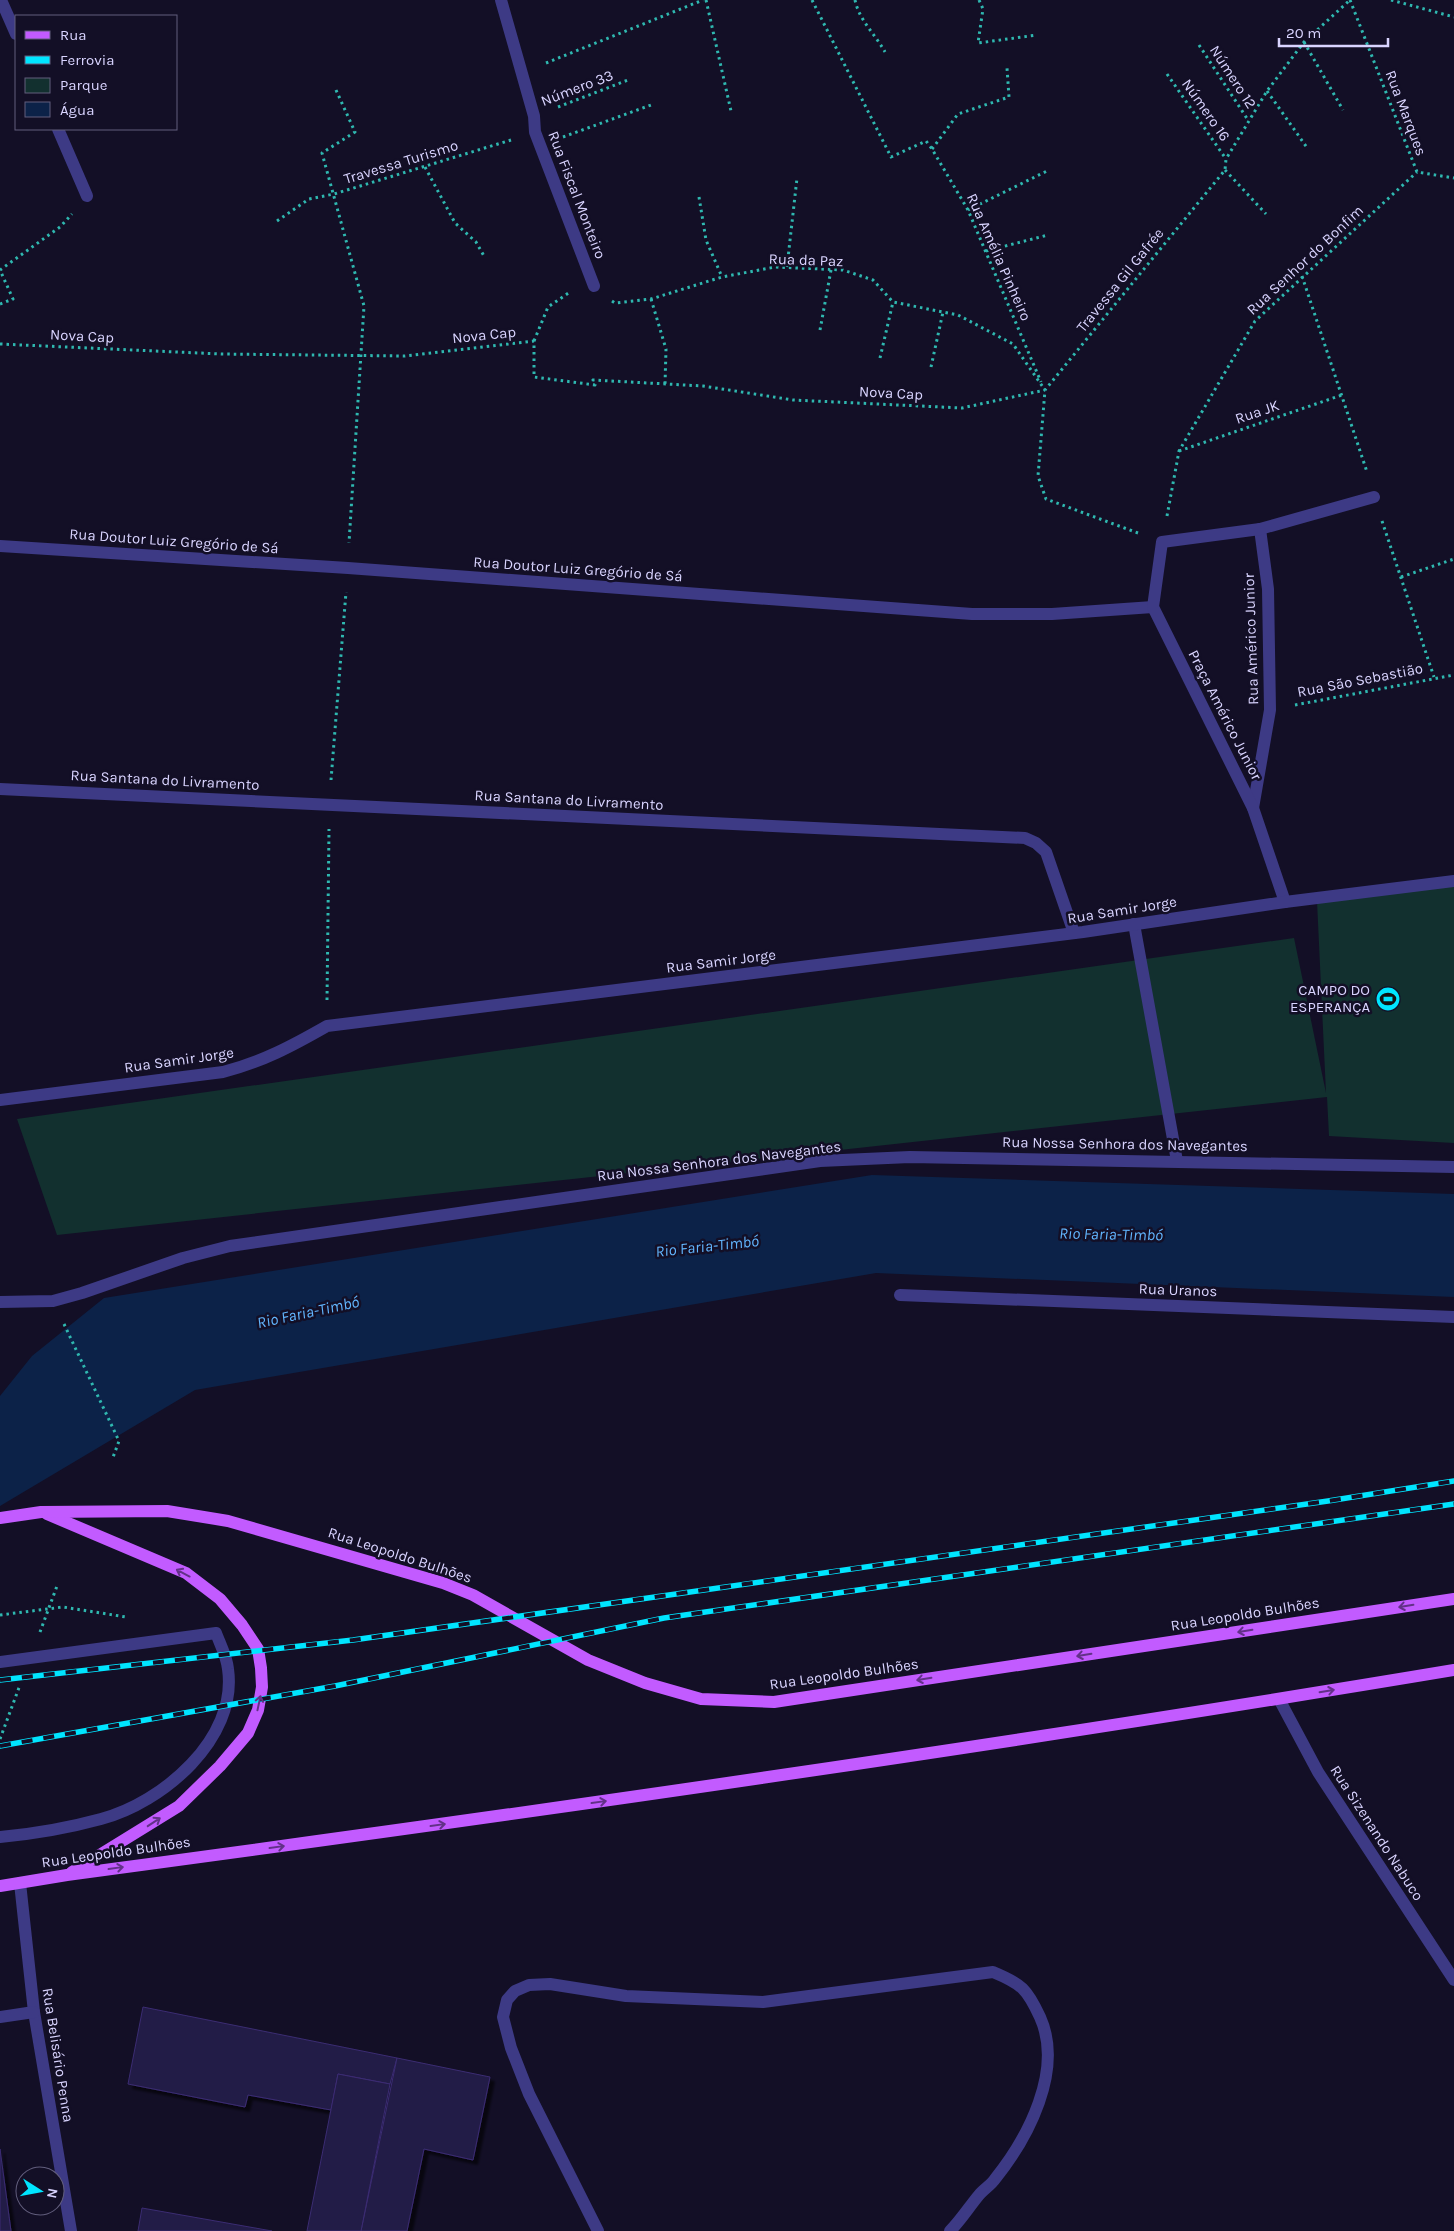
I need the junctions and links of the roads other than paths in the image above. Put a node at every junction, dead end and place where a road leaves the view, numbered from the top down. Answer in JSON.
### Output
{"nodes":[{"id":1,"x":1,"y":0,"type":"edge"},
{"id":2,"x":501,"y":0,"type":"edge"},
{"id":3,"x":15,"y":32,"type":"edge"},
{"id":4,"x":58,"y":130,"type":"edge"},
{"id":5,"x":87,"y":196,"type":"road end"},
{"id":6,"x":594,"y":286,"type":"road end"},
{"id":7,"x":1374,"y":497,"type":"dead end"},
{"id":8,"x":1260,"y":529,"type":"junction"},
{"id":9,"x":0,"y":546,"type":"edge"},
{"id":10,"x":1153,"y":607,"type":"junction"},
{"id":11,"x":0,"y":789,"type":"edge"},
{"id":12,"x":1253,"y":808,"type":"junction"},
{"id":13,"x":1454,"y":881,"type":"edge"},
{"id":14,"x":1285,"y":902,"type":"junction"},
{"id":15,"x":1134,"y":924,"type":"junction"},
{"id":16,"x":1074,"y":934,"type":"junction"},
{"id":17,"x":0,"y":1100,"type":"edge"},
{"id":18,"x":1177,"y":1161,"type":"junction"},
{"id":19,"x":1454,"y":1167,"type":"edge"},
{"id":20,"x":900,"y":1295,"type":"dead end"},
{"id":21,"x":0,"y":1302,"type":"edge"},
{"id":22,"x":1454,"y":1317,"type":"edge"},
{"id":23,"x":41,"y":1512,"type":"junction"},
{"id":24,"x":0,"y":1518,"type":"edge"},
{"id":25,"x":1454,"y":1599,"type":"edge"},
{"id":26,"x":0,"y":1662,"type":"edge"},
{"id":27,"x":1454,"y":1670,"type":"edge"},
{"id":28,"x":1279,"y":1699,"type":"junction"},
{"id":29,"x":0,"y":1837,"type":"edge"},
{"id":30,"x":67,"y":1874,"type":"junction"},
{"id":31,"x":20,"y":1884,"type":"junction"},
{"id":32,"x":0,"y":1886,"type":"edge"},
{"id":33,"x":1454,"y":1980,"type":"edge"},
{"id":34,"x":34,"y":2012,"type":"junction"},
{"id":35,"x":0,"y":2016,"type":"edge"},
{"id":36,"x":71,"y":2231,"type":"edge"},
{"id":37,"x":598,"y":2231,"type":"edge"},
{"id":38,"x":950,"y":2231,"type":"edge"}],
"edges":[{"from":1,"to":3,"type":"street"},
{"from":2,"to":6,"type":"street","name":"Rua Fiscal Monteiro"},
{"from":4,"to":5,"type":"street"},
{"from":7,"to":8,"type":"street"},
{"from":8,"to":10,"type":"street"},
{"from":8,"to":12,"type":"street","name":"Rua Américo Junior"},
{"from":9,"to":10,"type":"street","name":"Rua Doutor Luiz Gregório de Sá"},
{"from":10,"to":12,"type":"street","name":"Praça Américo Junior"},
{"from":11,"to":16,"type":"street","name":"Rua Santana do Livramento"},
{"from":12,"to":14,"type":"street","name":"Praça Américo Junior"},
{"from":13,"to":14,"type":"street","name":"Rua Samir Jorge"},
{"from":14,"to":15,"type":"street","name":"Rua Samir Jorge"},
{"from":15,"to":16,"type":"street","name":"Rua Samir Jorge"},
{"from":15,"to":18,"type":"street"},
{"from":16,"to":17,"type":"street","name":"Rua Samir Jorge"},
{"from":18,"to":19,"type":"street","name":"Rua Nossa Senhora dos Navegantes"},
{"from":18,"to":21,"type":"street","name":"Rua Nossa Senhora dos Navegantes"},
{"from":20,"to":22,"type":"street","name":"Rua Uranos"},
{"from":23,"to":24,"type":"main road","name":"Rua Leopoldo Bulhões"},
{"from":25,"to":23,"type":"main road","name":"Rua Leopoldo Bulhões","one_way":true},
{"from":30,"to":23,"type":"main road","one_way":true},
{"from":26,"to":29,"type":"street"},
{"from":28,"to":27,"type":"main road","name":"Rua Leopoldo Bulhões","one_way":true},
{"from":30,"to":28,"type":"main road","name":"Rua Leopoldo Bulhões","one_way":true},
{"from":28,"to":33,"type":"street","name":"Rua Sizenando Nabuco"},
{"from":30,"to":31,"type":"main road","name":"Rua Leopoldo Bulhões"},
{"from":31,"to":32,"type":"main road","name":"Rua Leopoldo Bulhões"},
{"from":31,"to":34,"type":"street","name":"Rua Belisário Penna"},
{"from":34,"to":35,"type":"street"},
{"from":34,"to":36,"type":"street","name":"Rua Belisário Penna"},
{"from":37,"to":38,"type":"street"}]}
